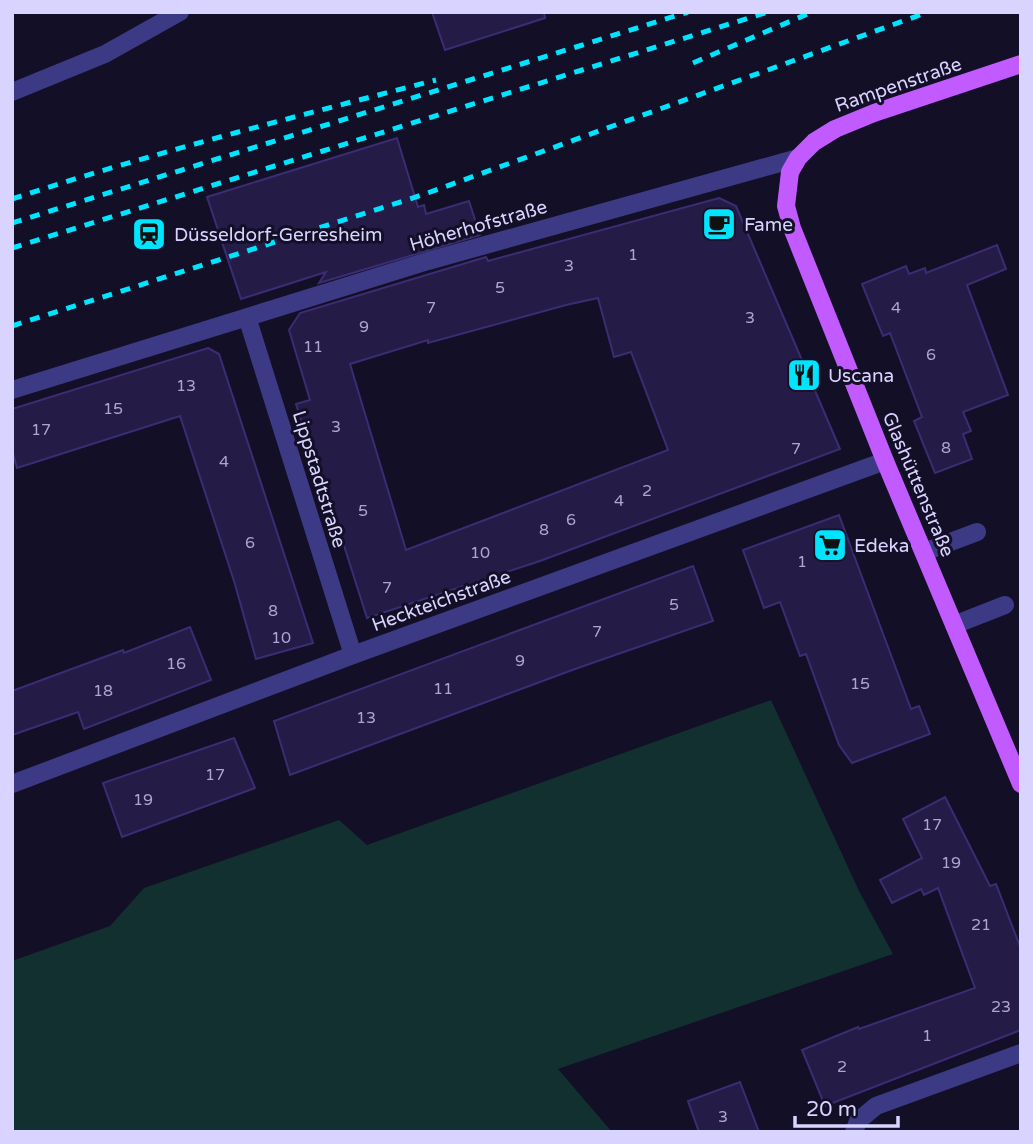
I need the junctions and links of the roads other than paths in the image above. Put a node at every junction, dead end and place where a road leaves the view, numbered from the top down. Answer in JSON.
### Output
{"nodes":[{"id":1,"x":180,"y":12,"type":"edge"},
{"id":2,"x":1021,"y":64,"type":"edge"},
{"id":3,"x":12,"y":92,"type":"edge"},
{"id":4,"x":798,"y":158,"type":"junction"},
{"id":5,"x":247,"y":317,"type":"junction"},
{"id":6,"x":12,"y":390,"type":"edge"},
{"id":7,"x":886,"y":461,"type":"junction"},
{"id":8,"x":977,"y":531,"type":"dead end"},
{"id":9,"x":924,"y":552,"type":"junction"},
{"id":10,"x":1005,"y":605,"type":"dead end"},
{"id":11,"x":954,"y":625,"type":"junction"},
{"id":12,"x":353,"y":655,"type":"junction"},
{"id":13,"x":12,"y":784,"type":"edge"},
{"id":14,"x":1021,"y":784,"type":"edge"},
{"id":15,"x":1021,"y":1053,"type":"edge"},
{"id":16,"x":855,"y":1132,"type":"edge"}],
"edges":[{"from":1,"to":3,"type":"street"},
{"from":2,"to":4,"type":"main road","name":"Rampenstraße"},
{"from":4,"to":5,"type":"street","name":"Höherhofstraße"},
{"from":4,"to":7,"type":"main road","name":"Glashüttenstraße"},
{"from":5,"to":6,"type":"street","name":"Höherhofstraße"},
{"from":5,"to":12,"type":"street","name":"Lippstadtstraße"},
{"from":7,"to":9,"type":"main road","name":"Glashüttenstraße"},
{"from":7,"to":12,"type":"street","name":"Heckteichstraße"},
{"from":8,"to":9,"type":"street"},
{"from":9,"to":11,"type":"main road","name":"Glashüttenstraße"},
{"from":10,"to":11,"type":"street"},
{"from":11,"to":14,"type":"main road","name":"Glashüttenstraße"},
{"from":12,"to":13,"type":"street","name":"Heckteichstraße"},
{"from":15,"to":16,"type":"street"}]}
